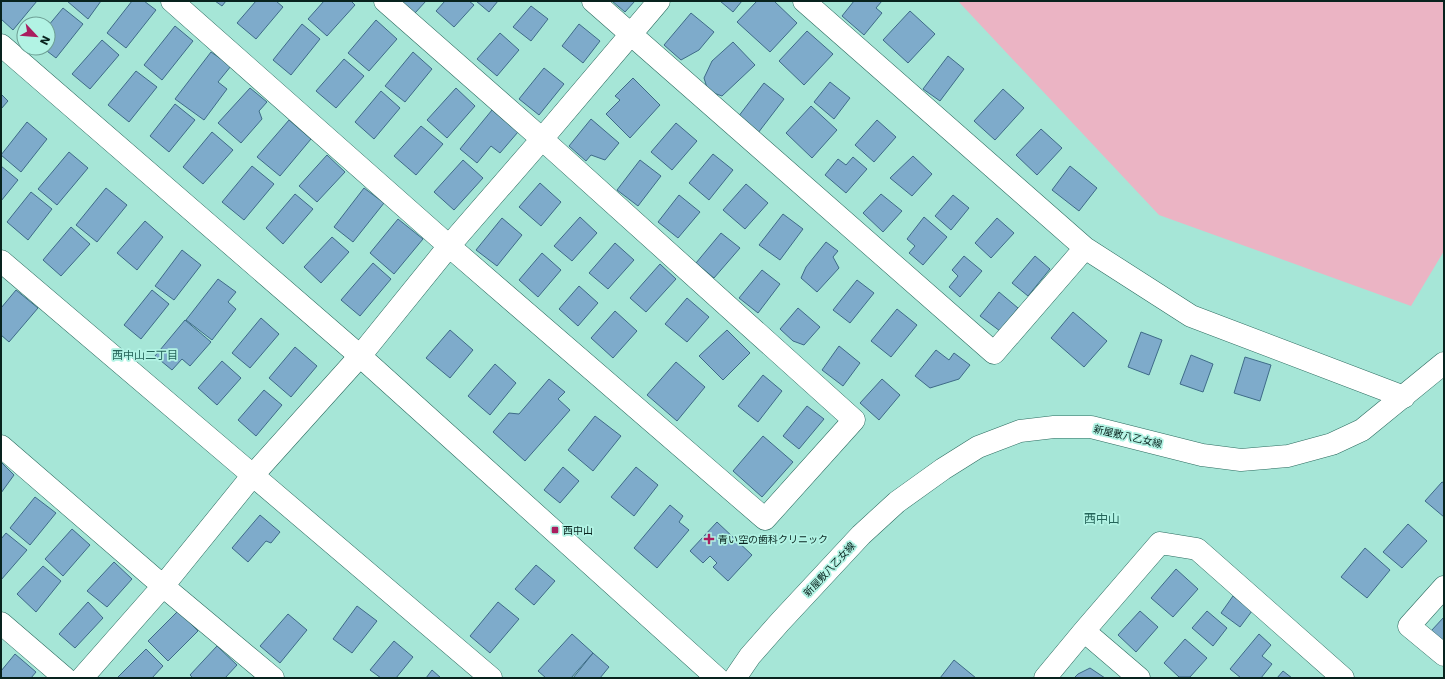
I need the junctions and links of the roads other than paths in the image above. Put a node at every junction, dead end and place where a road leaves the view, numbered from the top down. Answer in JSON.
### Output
{"nodes":[{"id":1,"x":172,"y":1,"type":"edge"},
{"id":2,"x":385,"y":1,"type":"edge"},
{"id":3,"x":593,"y":1,"type":"edge"},
{"id":4,"x":659,"y":1,"type":"edge"},
{"id":5,"x":804,"y":1,"type":"edge"},
{"id":6,"x":631,"y":34,"type":"junction"},
{"id":7,"x":1,"y":45,"type":"edge"},
{"id":8,"x":542,"y":139,"type":"junction"},
{"id":9,"x":449,"y":246,"type":"junction"},
{"id":10,"x":1085,"y":248,"type":"junction"},
{"id":11,"x":1,"y":260,"type":"edge"},
{"id":12,"x":360,"y":356,"type":"junction"},
{"id":13,"x":1444,"y":363,"type":"edge"},
{"id":14,"x":1404,"y":397,"type":"junction"},
{"id":15,"x":1,"y":446,"type":"edge"},
{"id":16,"x":252,"y":475,"type":"junction"},
{"id":17,"x":163,"y":586,"type":"junction"},
{"id":18,"x":1444,"y":587,"type":"edge"},
{"id":19,"x":1,"y":623,"type":"edge"},
{"id":20,"x":1084,"y":631,"type":"junction"},
{"id":21,"x":1444,"y":655,"type":"edge"},
{"id":22,"x":65,"y":678,"type":"edge"},
{"id":23,"x":82,"y":678,"type":"edge"},
{"id":24,"x":273,"y":678,"type":"edge"},
{"id":25,"x":491,"y":678,"type":"edge"},
{"id":26,"x":716,"y":678,"type":"edge"},
{"id":27,"x":735,"y":678,"type":"edge"},
{"id":28,"x":1045,"y":678,"type":"edge"},
{"id":29,"x":1139,"y":678,"type":"edge"},
{"id":30,"x":1343,"y":678,"type":"edge"}],
"edges":[{"from":1,"to":9,"type":"street"},
{"from":2,"to":8,"type":"street"},
{"from":3,"to":6,"type":"street"},
{"from":4,"to":6,"type":"street"},
{"from":5,"to":10,"type":"street"},
{"from":6,"to":8,"type":"street"},
{"from":6,"to":10,"type":"street"},
{"from":7,"to":12,"type":"street"},
{"from":8,"to":9,"type":"street"},
{"from":8,"to":9,"type":"street"},
{"from":9,"to":12,"type":"street"},
{"from":10,"to":14,"type":"street"},
{"from":11,"to":16,"type":"street"},
{"from":12,"to":16,"type":"street"},
{"from":12,"to":26,"type":"street"},
{"from":13,"to":14,"type":"street","name":"新屋敷八乙女線"},
{"from":14,"to":27,"type":"street","name":"新屋敷八乙女線"},
{"from":15,"to":17,"type":"street"},
{"from":16,"to":17,"type":"street"},
{"from":16,"to":25,"type":"street"},
{"from":17,"to":23,"type":"street"},
{"from":17,"to":24,"type":"street"},
{"from":18,"to":21,"type":"street"},
{"from":19,"to":22,"type":"street"},
{"from":20,"to":28,"type":"street"},
{"from":20,"to":29,"type":"street"},
{"from":20,"to":30,"type":"street"}]}
